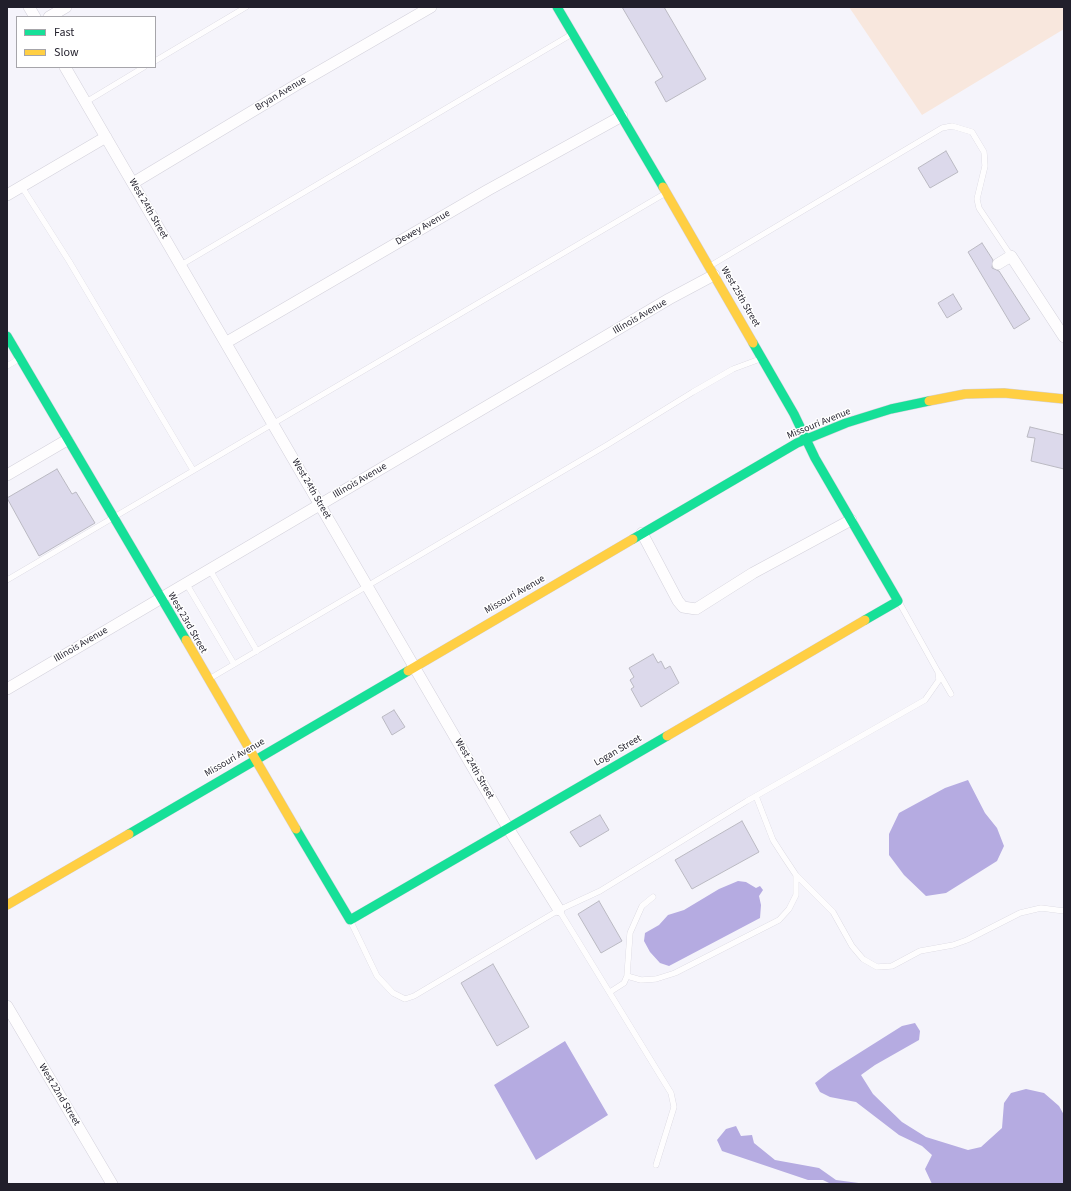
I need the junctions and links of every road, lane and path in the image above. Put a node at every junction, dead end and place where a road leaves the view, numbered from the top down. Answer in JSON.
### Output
{"nodes":[{"id":1,"x":29,"y":7,"type":"edge"},
{"id":2,"x":66,"y":7,"type":"edge"},
{"id":3,"x":246,"y":7,"type":"edge"},
{"id":4,"x":431,"y":7,"type":"edge"},
{"id":5,"x":558,"y":7,"type":"edge"},
{"id":6,"x":34,"y":16,"type":"edge"},
{"id":7,"x":51,"y":16,"type":"edge"},
{"id":8,"x":573,"y":33,"type":"junction"},
{"id":9,"x":156,"y":60,"type":"edge"},
{"id":10,"x":66,"y":68,"type":"edge"},
{"id":11,"x":142,"y":68,"type":"edge"},
{"id":12,"x":86,"y":102,"type":"junction"},
{"id":13,"x":622,"y":116,"type":"junction"},
{"id":14,"x":106,"y":138,"type":"junction"},
{"id":15,"x":133,"y":183,"type":"junction"},
{"id":16,"x":22,"y":187,"type":"junction"},
{"id":17,"x":666,"y":193,"type":"junction"},
{"id":18,"x":7,"y":195,"type":"edge"},
{"id":19,"x":1011,"y":256,"type":"junction"},
{"id":20,"x":998,"y":264,"type":"dead end"},
{"id":21,"x":181,"y":265,"type":"junction"},
{"id":22,"x":712,"y":270,"type":"junction"},
{"id":23,"x":7,"y":336,"type":"edge"},
{"id":24,"x":1064,"y":337,"type":"edge"},
{"id":25,"x":227,"y":342,"type":"junction"},
{"id":26,"x":20,"y":359,"type":"junction"},
{"id":27,"x":762,"y":359,"type":"junction"},
{"id":28,"x":7,"y":366,"type":"edge"},
{"id":29,"x":1064,"y":399,"type":"edge"},
{"id":30,"x":273,"y":422,"type":"junction"},
{"id":31,"x":806,"y":439,"type":"junction"},
{"id":32,"x":67,"y":440,"type":"junction"},
{"id":33,"x":193,"y":470,"type":"junction"},
{"id":34,"x":7,"y":475,"type":"edge"},
{"id":35,"x":320,"y":504,"type":"junction"},
{"id":36,"x":112,"y":517,"type":"junction"},
{"id":37,"x":851,"y":520,"type":"junction"},
{"id":38,"x":642,"y":533,"type":"junction"},
{"id":39,"x":210,"y":570,"type":"junction"},
{"id":40,"x":7,"y":580,"type":"edge"},
{"id":41,"x":186,"y":584,"type":"junction"},
{"id":42,"x":368,"y":585,"type":"junction"},
{"id":43,"x":160,"y":599,"type":"junction"},
{"id":44,"x":898,"y":601,"type":"junction"},
{"id":45,"x":257,"y":651,"type":"junction"},
{"id":46,"x":234,"y":664,"type":"junction"},
{"id":47,"x":415,"y":666,"type":"junction"},
{"id":48,"x":938,"y":672,"type":"junction"},
{"id":49,"x":208,"y":680,"type":"junction"},
{"id":50,"x":7,"y":688,"type":"edge"},
{"id":51,"x":951,"y":694,"type":"dead end"},
{"id":52,"x":255,"y":760,"type":"junction"},
{"id":53,"x":756,"y":796,"type":"junction"},
{"id":54,"x":508,"y":828,"type":"junction"},
{"id":55,"x":796,"y":875,"type":"junction"},
{"id":56,"x":653,"y":897,"type":"dead end"},
{"id":57,"x":7,"y":905,"type":"edge"},
{"id":58,"x":559,"y":910,"type":"junction"},
{"id":59,"x":1064,"y":911,"type":"edge"},
{"id":60,"x":350,"y":920,"type":"junction"},
{"id":61,"x":627,"y":976,"type":"junction"},
{"id":62,"x":610,"y":992,"type":"junction"},
{"id":63,"x":7,"y":1006,"type":"edge"},
{"id":64,"x":11,"y":1022,"type":"edge"},
{"id":65,"x":656,"y":1165,"type":"dead end"},
{"id":66,"x":112,"y":1184,"type":"edge"}],
"edges":[{"from":1,"to":6,"type":"street"},
{"from":2,"to":7,"type":"street"},
{"from":3,"to":9,"type":"lane"},
{"from":4,"to":15,"type":"street","name":"Bryan Avenue"},
{"from":5,"to":8,"type":"street","name":"West 25th Street"},
{"from":8,"to":13,"type":"street","name":"West 25th Street"},
{"from":8,"to":21,"type":"lane"},
{"from":10,"to":12,"type":"street","name":"West 24th Street"},
{"from":11,"to":12,"type":"lane"},
{"from":12,"to":14,"type":"street","name":"West 24th Street"},
{"from":13,"to":17,"type":"street","name":"West 25th Street"},
{"from":13,"to":25,"type":"street","name":"Dewey Avenue"},
{"from":14,"to":15,"type":"street","name":"West 24th Street"},
{"from":14,"to":16,"type":"street"},
{"from":15,"to":21,"type":"street","name":"West 24th Street"},
{"from":16,"to":18,"type":"street"},
{"from":16,"to":33,"type":"lane"},
{"from":17,"to":22,"type":"street","name":"West 25th Street"},
{"from":17,"to":30,"type":"lane"},
{"from":19,"to":20,"type":"street"},
{"from":19,"to":22,"type":"lane"},
{"from":19,"to":24,"type":"street"},
{"from":21,"to":25,"type":"street","name":"West 24th Street"},
{"from":22,"to":27,"type":"street","name":"West 25th Street"},
{"from":22,"to":35,"type":"street","name":"Illinois Avenue"},
{"from":23,"to":26,"type":"street","name":"West 23rd Street"},
{"from":25,"to":30,"type":"street","name":"West 24th Street"},
{"from":26,"to":28,"type":"lane"},
{"from":26,"to":32,"type":"street","name":"West 23rd Street"},
{"from":27,"to":31,"type":"street","name":"West 25th Street"},
{"from":27,"to":42,"type":"lane"},
{"from":29,"to":31,"type":"street","name":"Missouri Avenue"},
{"from":30,"to":33,"type":"lane"},
{"from":30,"to":35,"type":"street","name":"West 24th Street"},
{"from":31,"to":37,"type":"street","name":"West 25th Street"},
{"from":31,"to":38,"type":"street","name":"Missouri Avenue"},
{"from":32,"to":34,"type":"street"},
{"from":32,"to":36,"type":"street","name":"West 23rd Street"},
{"from":33,"to":36,"type":"lane"},
{"from":35,"to":39,"type":"street","name":"Illinois Avenue"},
{"from":35,"to":42,"type":"street","name":"West 24th Street"},
{"from":36,"to":40,"type":"lane"},
{"from":36,"to":43,"type":"street","name":"West 23rd Street"},
{"from":37,"to":38,"type":"street"},
{"from":37,"to":44,"type":"street","name":"West 25th Street"},
{"from":38,"to":47,"type":"street","name":"Missouri Avenue"},
{"from":39,"to":41,"type":"street","name":"Illinois Avenue"},
{"from":39,"to":45,"type":"lane"},
{"from":41,"to":43,"type":"street","name":"Illinois Avenue"},
{"from":41,"to":46,"type":"lane"},
{"from":42,"to":45,"type":"lane"},
{"from":42,"to":47,"type":"street","name":"West 24th Street"},
{"from":43,"to":49,"type":"street","name":"West 23rd Street"},
{"from":43,"to":50,"type":"street","name":"Illinois Avenue"},
{"from":44,"to":48,"type":"lane"},
{"from":44,"to":54,"type":"street","name":"Logan Street"},
{"from":45,"to":46,"type":"lane"},
{"from":46,"to":49,"type":"lane"},
{"from":47,"to":52,"type":"street","name":"Missouri Avenue"},
{"from":47,"to":54,"type":"street","name":"West 24th Street"},
{"from":48,"to":51,"type":"lane"},
{"from":48,"to":53,"type":"lane"},
{"from":49,"to":52,"type":"street","name":"West 23rd Street"},
{"from":52,"to":57,"type":"street","name":"Missouri Avenue"},
{"from":52,"to":60,"type":"street","name":"West 23rd Street"},
{"from":53,"to":55,"type":"lane"},
{"from":53,"to":58,"type":"lane"},
{"from":54,"to":58,"type":"street","name":"West 24th Street"},
{"from":54,"to":60,"type":"street","name":"Logan Street"},
{"from":55,"to":59,"type":"lane"},
{"from":55,"to":61,"type":"lane"},
{"from":56,"to":61,"type":"lane"},
{"from":58,"to":60,"type":"lane"},
{"from":58,"to":62,"type":"lane"},
{"from":61,"to":62,"type":"lane"},
{"from":62,"to":65,"type":"lane"},
{"from":63,"to":64,"type":"street","name":"West 22nd Street"},
{"from":64,"to":66,"type":"street","name":"West 22nd Street"}]}
